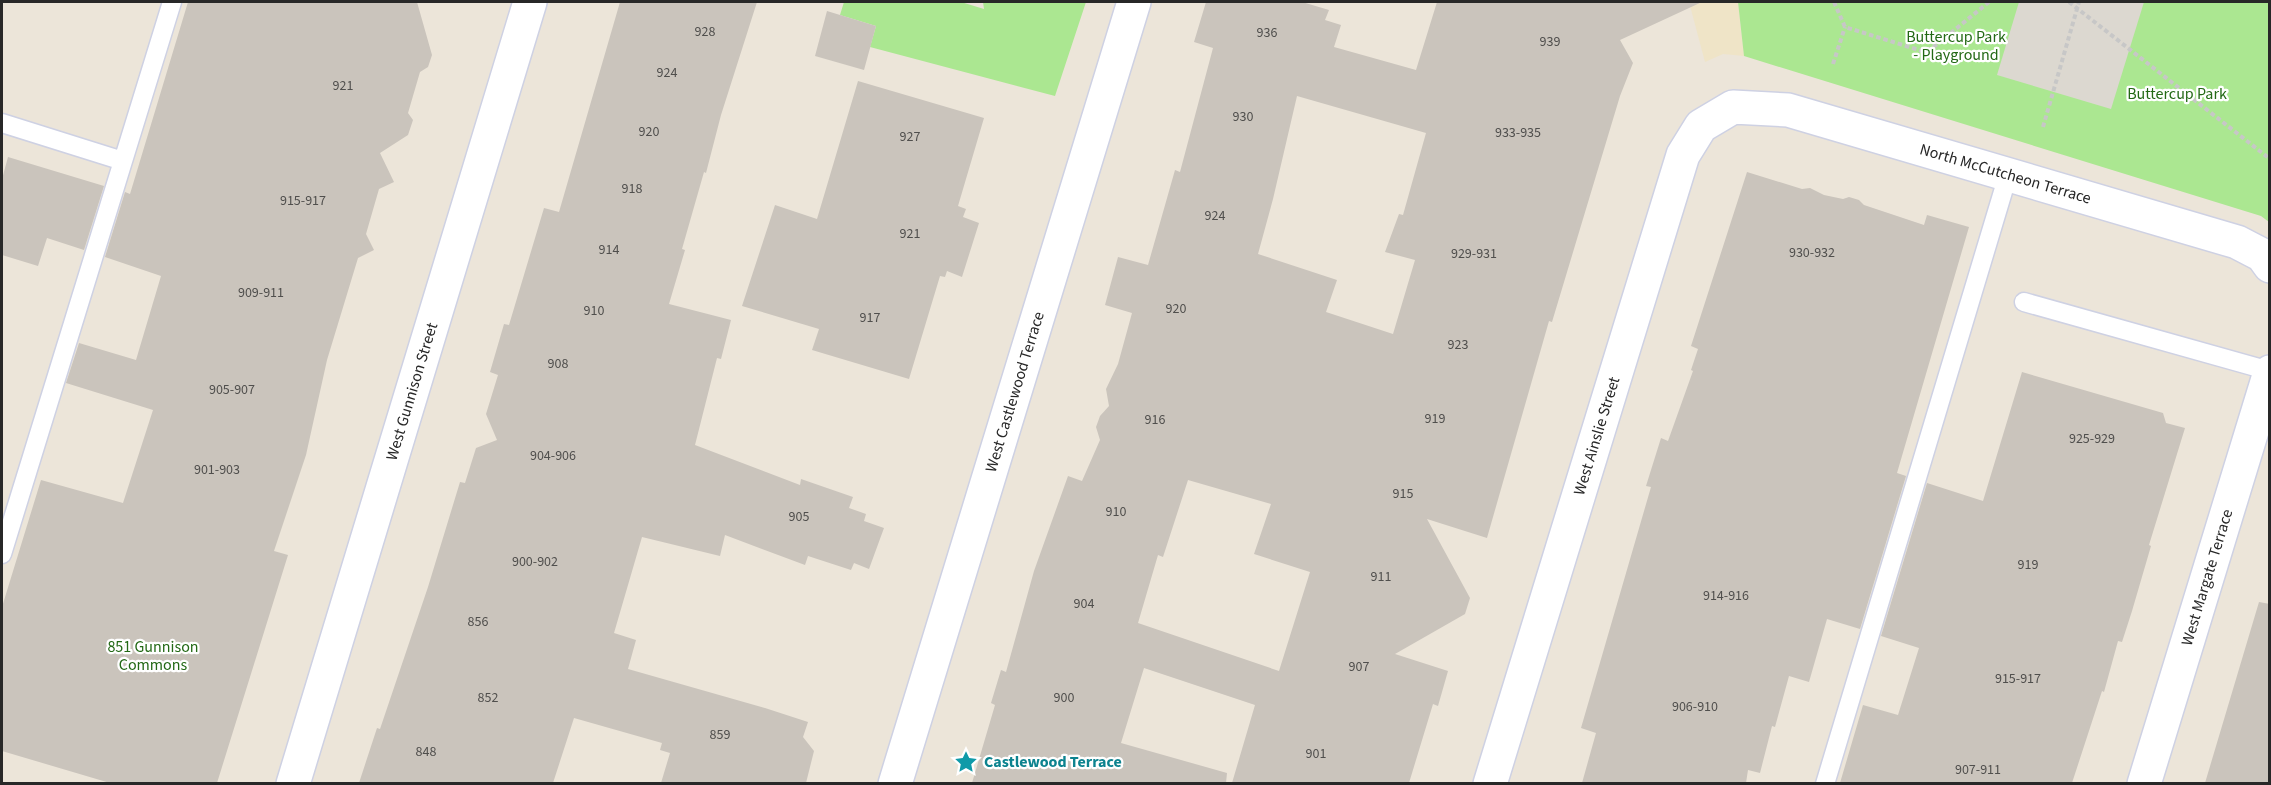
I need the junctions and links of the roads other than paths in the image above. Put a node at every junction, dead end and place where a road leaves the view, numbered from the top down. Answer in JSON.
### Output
{"nodes":[{"id":1,"x":172,"y":2,"type":"edge"},
{"id":2,"x":530,"y":2,"type":"edge"},
{"id":3,"x":1134,"y":2,"type":"edge"},
{"id":4,"x":1732,"y":107,"type":"joint"},
{"id":5,"x":2,"y":123,"type":"edge"},
{"id":6,"x":123,"y":161,"type":"junction"},
{"id":7,"x":2008,"y":175,"type":"junction"},
{"id":8,"x":2269,"y":265,"type":"edge"},
{"id":9,"x":2024,"y":302,"type":"dead end"},
{"id":10,"x":2270,"y":372,"type":"edge"},
{"id":11,"x":2,"y":554,"type":"edge"},
{"id":12,"x":293,"y":783,"type":"edge"},
{"id":13,"x":895,"y":783,"type":"edge"},
{"id":14,"x":1490,"y":783,"type":"edge"},
{"id":15,"x":1825,"y":783,"type":"edge"},
{"id":16,"x":2144,"y":783,"type":"edge"}],
"edges":[{"from":1,"to":6,"type":"lane"},
{"from":2,"to":12,"type":"street","name":"West Gunnison Street"},
{"from":3,"to":13,"type":"street","name":"West Castlewood Terrace"},
{"from":4,"to":7,"type":"street","name":"North McCutcheon Terrace"},
{"from":4,"to":14,"type":"street","name":"West Ainslie Street"},
{"from":5,"to":6,"type":"lane"},
{"from":6,"to":11,"type":"lane"},
{"from":7,"to":8,"type":"street","name":"North McCutcheon Terrace"},
{"from":7,"to":15,"type":"lane"},
{"from":9,"to":10,"type":"lane"},
{"from":10,"to":16,"type":"street","name":"West Margate Terrace"}]}
